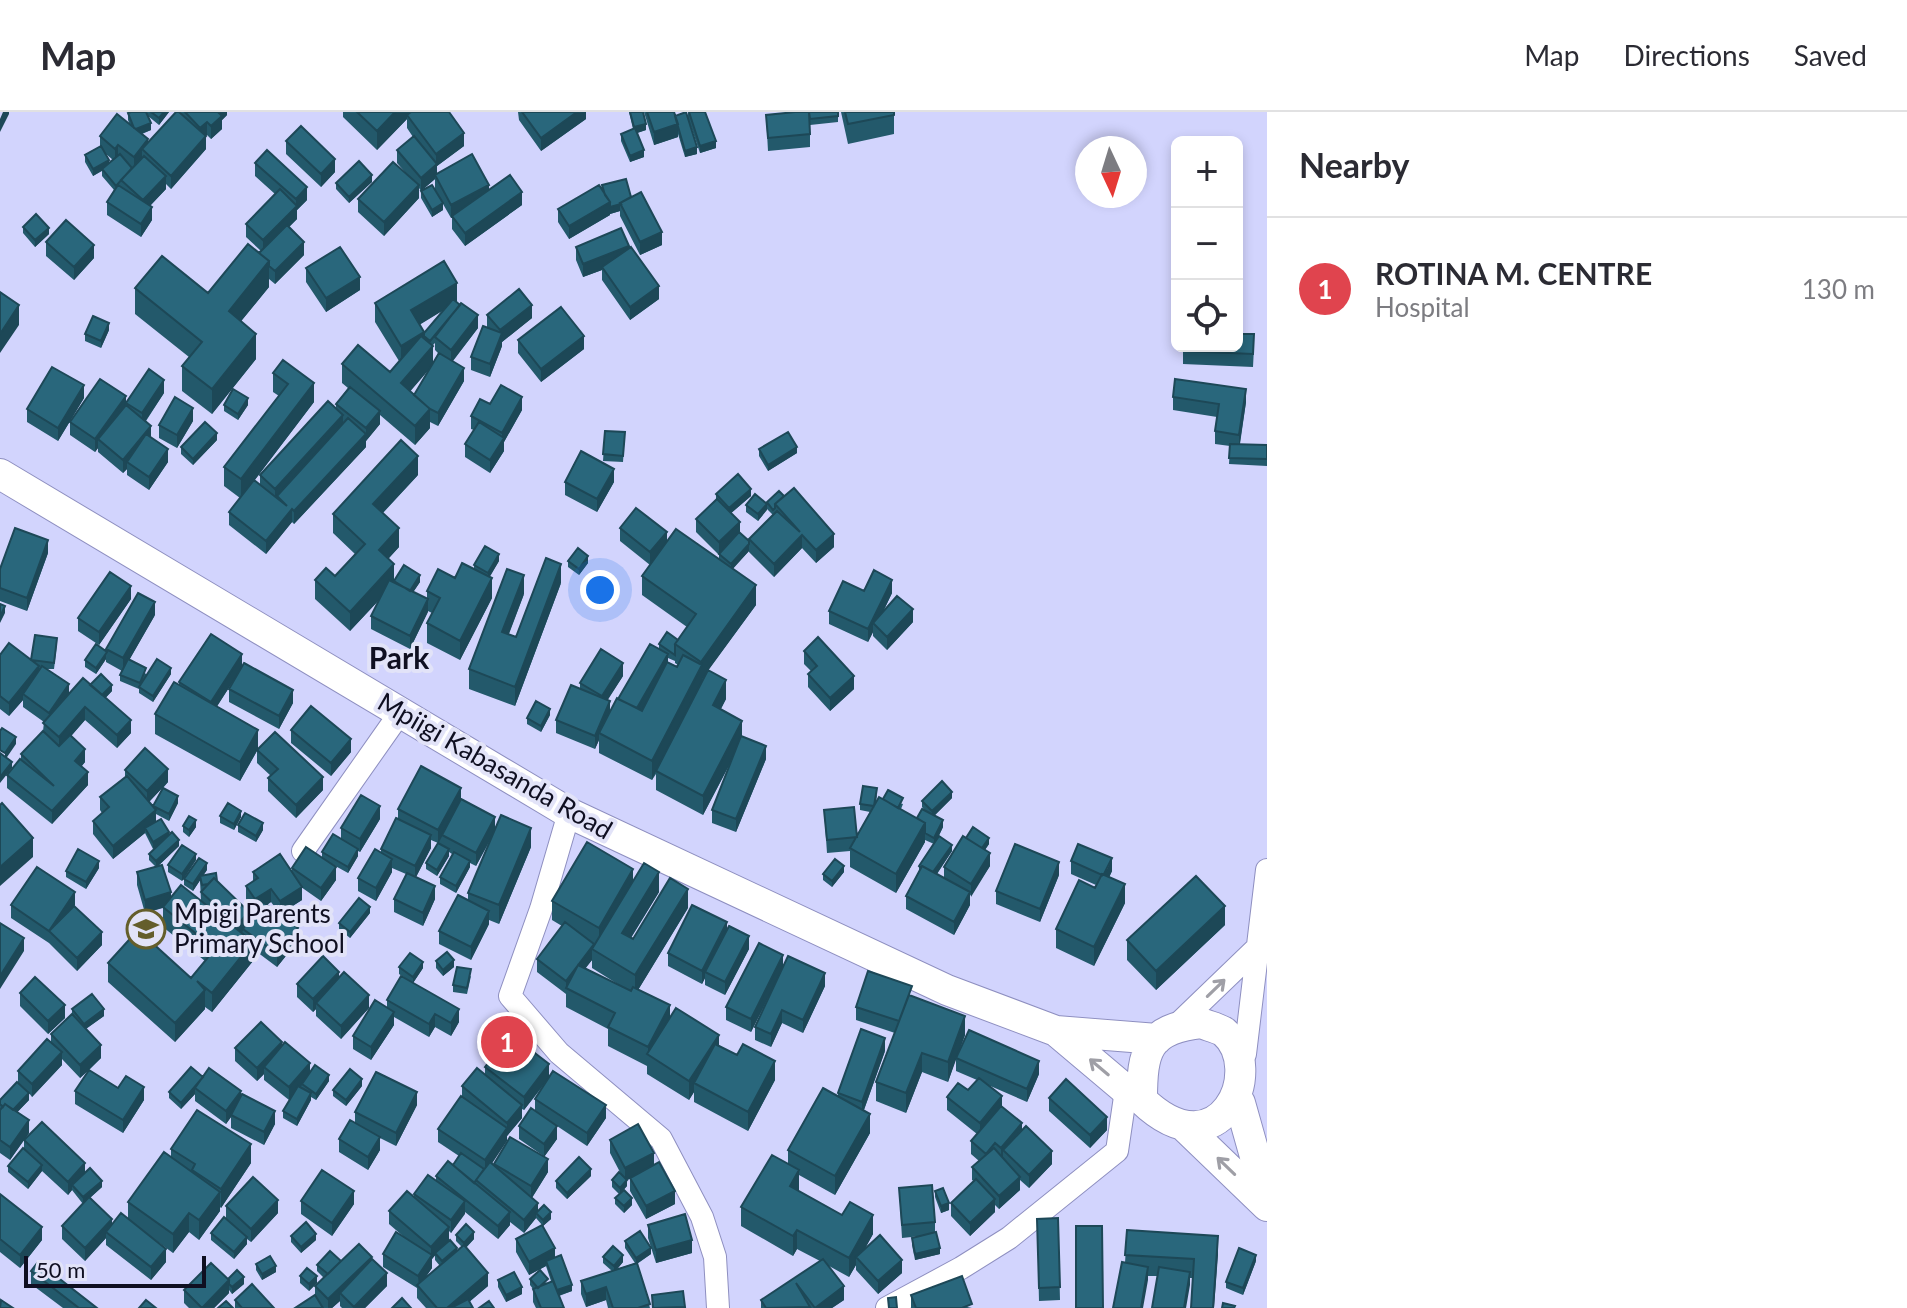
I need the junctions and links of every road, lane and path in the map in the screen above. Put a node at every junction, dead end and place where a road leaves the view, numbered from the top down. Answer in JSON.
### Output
{"nodes":[{"id":1,"x":0,"y":474,"type":"edge"},
{"id":2,"x":400,"y":713,"type":"junction"},
{"id":3,"x":569,"y":813,"type":"junction"},
{"id":4,"x":303,"y":851,"type":"edge"},
{"id":5,"x":1267,"y":870,"type":"edge"},
{"id":6,"x":1256,"y":949,"type":"junction"},
{"id":7,"x":1056,"y":1031,"type":"junction"},
{"id":8,"x":1166,"y":1032,"type":"junction"},
{"id":9,"x":1245,"y":1054,"type":"junction"},
{"id":10,"x":1134,"y":1095,"type":"junction"},
{"id":11,"x":1240,"y":1103,"type":"junction"},
{"id":12,"x":1185,"y":1127,"type":"junction"},
{"id":13,"x":1267,"y":1199,"type":"edge"},
{"id":14,"x":1267,"y":1206,"type":"edge"},
{"id":15,"x":718,"y":1308,"type":"edge"},
{"id":16,"x":887,"y":1308,"type":"edge"}],
"edges":[{"from":1,"to":2,"type":"main road","name":"Mpiigi Kabasanda Road"},
{"from":2,"to":3,"type":"main road","name":"Mpiigi Kabasanda Road"},
{"from":2,"to":4,"type":"street"},
{"from":3,"to":7,"type":"main road","name":"Mpiigi Kabasanda Road"},
{"from":3,"to":15,"type":"street"},
{"from":5,"to":6,"type":"street"},
{"from":8,"to":6,"type":"street","one_way":true},
{"from":6,"to":9,"type":"street"},
{"from":7,"to":8,"type":"main road","name":"Mpiigi Kabasanda Road"},
{"from":10,"to":7,"type":"main road","name":"Mpiigi Kabasanda Road","one_way":true},
{"from":8,"to":9,"type":"main road"},
{"from":8,"to":10,"type":"main road"},
{"from":9,"to":11,"type":"main road"},
{"from":10,"to":12,"type":"main road"},
{"from":10,"to":16,"type":"street"},
{"from":11,"to":12,"type":"main road"},
{"from":11,"to":13,"type":"main road"},
{"from":14,"to":12,"type":"main road","one_way":true}]}
